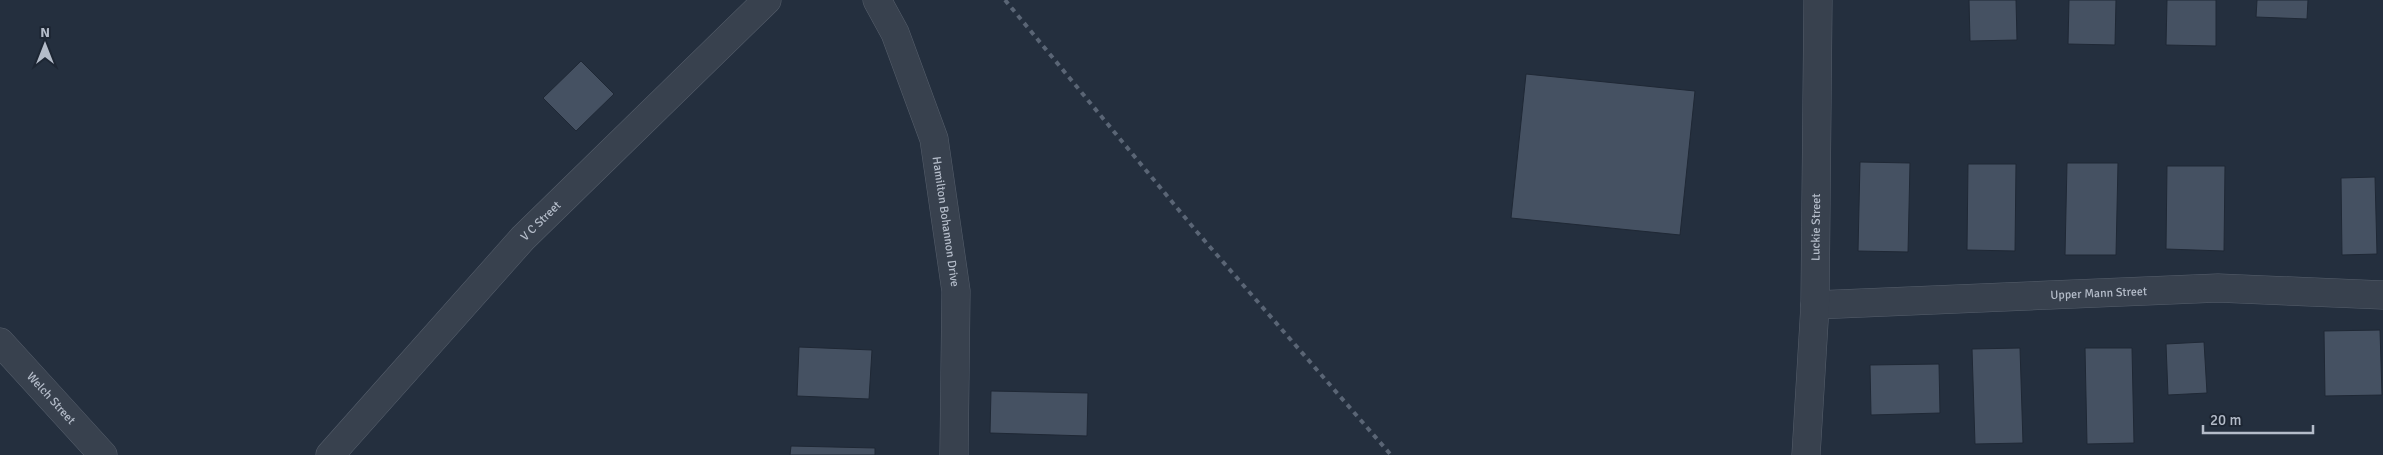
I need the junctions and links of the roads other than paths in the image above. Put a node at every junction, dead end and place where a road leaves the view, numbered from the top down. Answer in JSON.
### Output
{"nodes":[{"id":1,"x":767,"y":0,"type":"edge"},
{"id":2,"x":877,"y":0,"type":"edge"},
{"id":3,"x":1818,"y":0,"type":"edge"},
{"id":4,"x":2383,"y":295,"type":"edge"},
{"id":5,"x":1815,"y":305,"type":"junction"},
{"id":6,"x":0,"y":342,"type":"edge"},
{"id":7,"x":103,"y":455,"type":"edge"},
{"id":8,"x":330,"y":455,"type":"edge"},
{"id":9,"x":954,"y":455,"type":"edge"},
{"id":10,"x":1806,"y":455,"type":"edge"}],
"edges":[{"from":1,"to":8,"type":"street","name":"V C Street"},
{"from":2,"to":9,"type":"street","name":"Hamilton Bohannon Drive"},
{"from":3,"to":5,"type":"street","name":"Luckie Street"},
{"from":4,"to":5,"type":"street","name":"Upper Mann Street"},
{"from":5,"to":10,"type":"street","name":"Luckie Street"},
{"from":6,"to":7,"type":"street","name":"Welch Street"}]}
